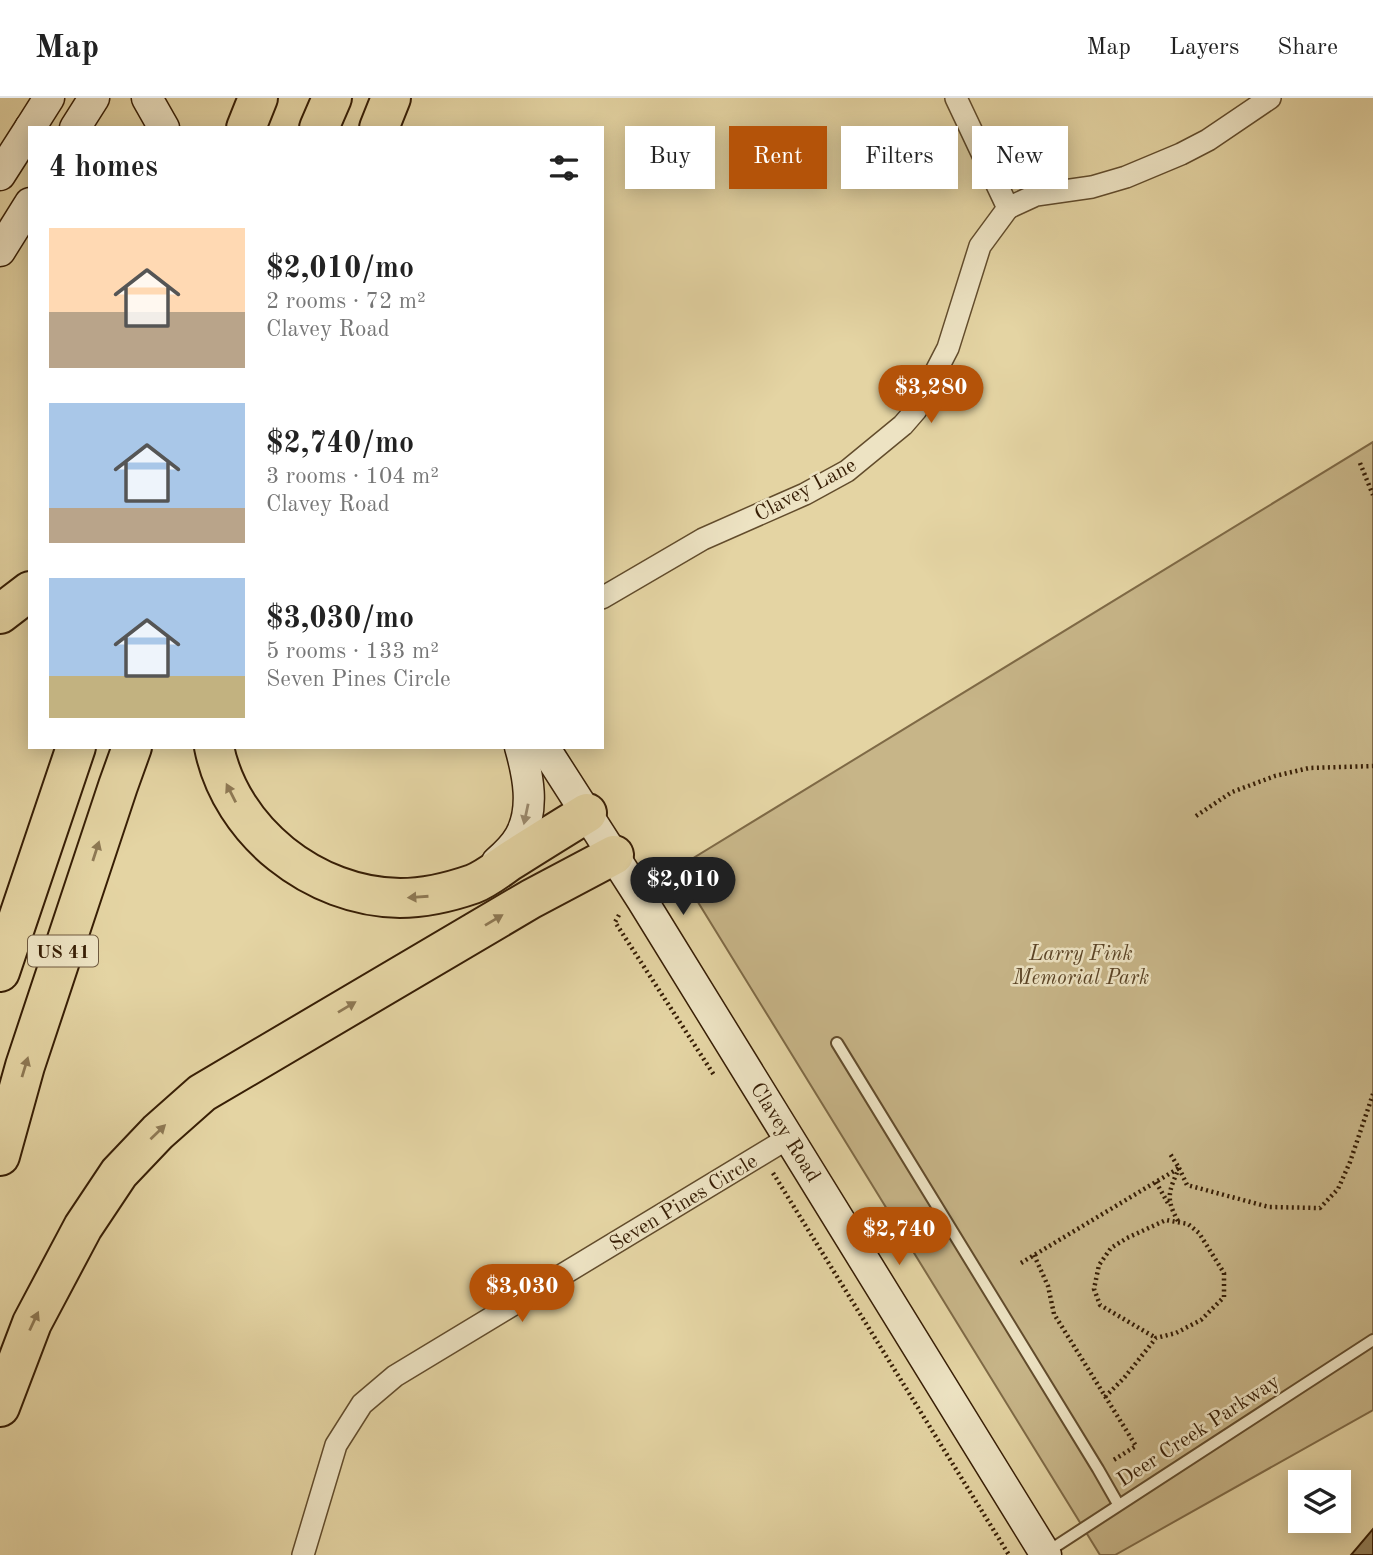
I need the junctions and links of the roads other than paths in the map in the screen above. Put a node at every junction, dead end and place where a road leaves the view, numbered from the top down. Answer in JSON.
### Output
{"nodes":[{"id":1,"x":49,"y":98,"type":"edge"},
{"id":2,"x":93,"y":98,"type":"edge"},
{"id":3,"x":147,"y":98,"type":"edge"},
{"id":4,"x":258,"y":98,"type":"edge"},
{"id":5,"x":332,"y":98,"type":"edge"},
{"id":6,"x":391,"y":98,"type":"edge"},
{"id":7,"x":418,"y":98,"type":"edge"},
{"id":8,"x":956,"y":98,"type":"edge"},
{"id":9,"x":1270,"y":98,"type":"edge"},
{"id":10,"x":31,"y":126,"type":"edge"},
{"id":11,"x":76,"y":126,"type":"edge"},
{"id":12,"x":163,"y":126,"type":"edge"},
{"id":13,"x":247,"y":126,"type":"edge"},
{"id":14,"x":320,"y":126,"type":"edge"},
{"id":15,"x":380,"y":126,"type":"edge"},
{"id":16,"x":408,"y":126,"type":"edge"},
{"id":17,"x":28,"y":131,"type":"edge"},
{"id":18,"x":0,"y":175,"type":"edge"},
{"id":19,"x":28,"y":207,"type":"edge"},
{"id":20,"x":1008,"y":208,"type":"junction"},
{"id":21,"x":0,"y":251,"type":"edge"},
{"id":22,"x":28,"y":593,"type":"edge"},
{"id":23,"x":604,"y":597,"type":"edge"},
{"id":24,"x":0,"y":614,"type":"edge"},
{"id":25,"x":75,"y":749,"type":"edge"},
{"id":26,"x":131,"y":749,"type":"edge"},
{"id":27,"x":215,"y":749,"type":"edge"},
{"id":28,"x":521,"y":749,"type":"edge"},
{"id":29,"x":545,"y":749,"type":"edge"},
{"id":30,"x":587,"y":813,"type":"junction"},
{"id":31,"x":614,"y":855,"type":"junction"},
{"id":32,"x":475,"y":883,"type":"junction"},
{"id":33,"x":0,"y":972,"type":"edge"},
{"id":34,"x":837,"y":1043,"type":"dead end"},
{"id":35,"x":790,"y":1137,"type":"junction"},
{"id":36,"x":0,"y":1156,"type":"edge"},
{"id":37,"x":1373,"y":1339,"type":"edge"},
{"id":38,"x":0,"y":1407,"type":"edge"},
{"id":39,"x":1118,"y":1504,"type":"junction"},
{"id":40,"x":1045,"y":1554,"type":"edge"},
{"id":41,"x":303,"y":1555,"type":"edge"}],
"edges":[{"from":1,"to":10,"type":"main road"},
{"from":2,"to":11,"type":"main road"},
{"from":3,"to":12,"type":"main road"},
{"from":4,"to":13,"type":"highway"},
{"from":5,"to":14,"type":"highway"},
{"from":6,"to":15,"type":"highway"},
{"from":7,"to":16,"type":"highway"},
{"from":8,"to":20,"type":"street"},
{"from":9,"to":20,"type":"street"},
{"from":17,"to":18,"type":"main road"},
{"from":19,"to":21,"type":"main road"},
{"from":20,"to":23,"type":"street","name":"Clavey Lane"},
{"from":22,"to":24,"type":"highway"},
{"from":25,"to":33,"type":"highway","number":"US 41"},
{"from":36,"to":26,"type":"highway","number":"US 41","one_way":true},
{"from":32,"to":27,"type":"highway","one_way":true},
{"from":28,"to":32,"type":"main road","one_way":true},
{"from":29,"to":30,"type":"main road","name":"Clavey Road"},
{"from":30,"to":31,"type":"main road","name":"Clavey Road"},
{"from":30,"to":32,"type":"highway"},
{"from":31,"to":35,"type":"main road","name":"Clavey Road"},
{"from":38,"to":31,"type":"highway","one_way":true},
{"from":34,"to":39,"type":"lane"},
{"from":35,"to":40,"type":"main road","name":"Clavey Road"},
{"from":35,"to":41,"type":"street","name":"Seven Pines Circle"},
{"from":37,"to":39,"type":"lane","name":"Deer Creek Parkway"},
{"from":39,"to":40,"type":"lane","name":"Deer Creek Parkway"}]}
